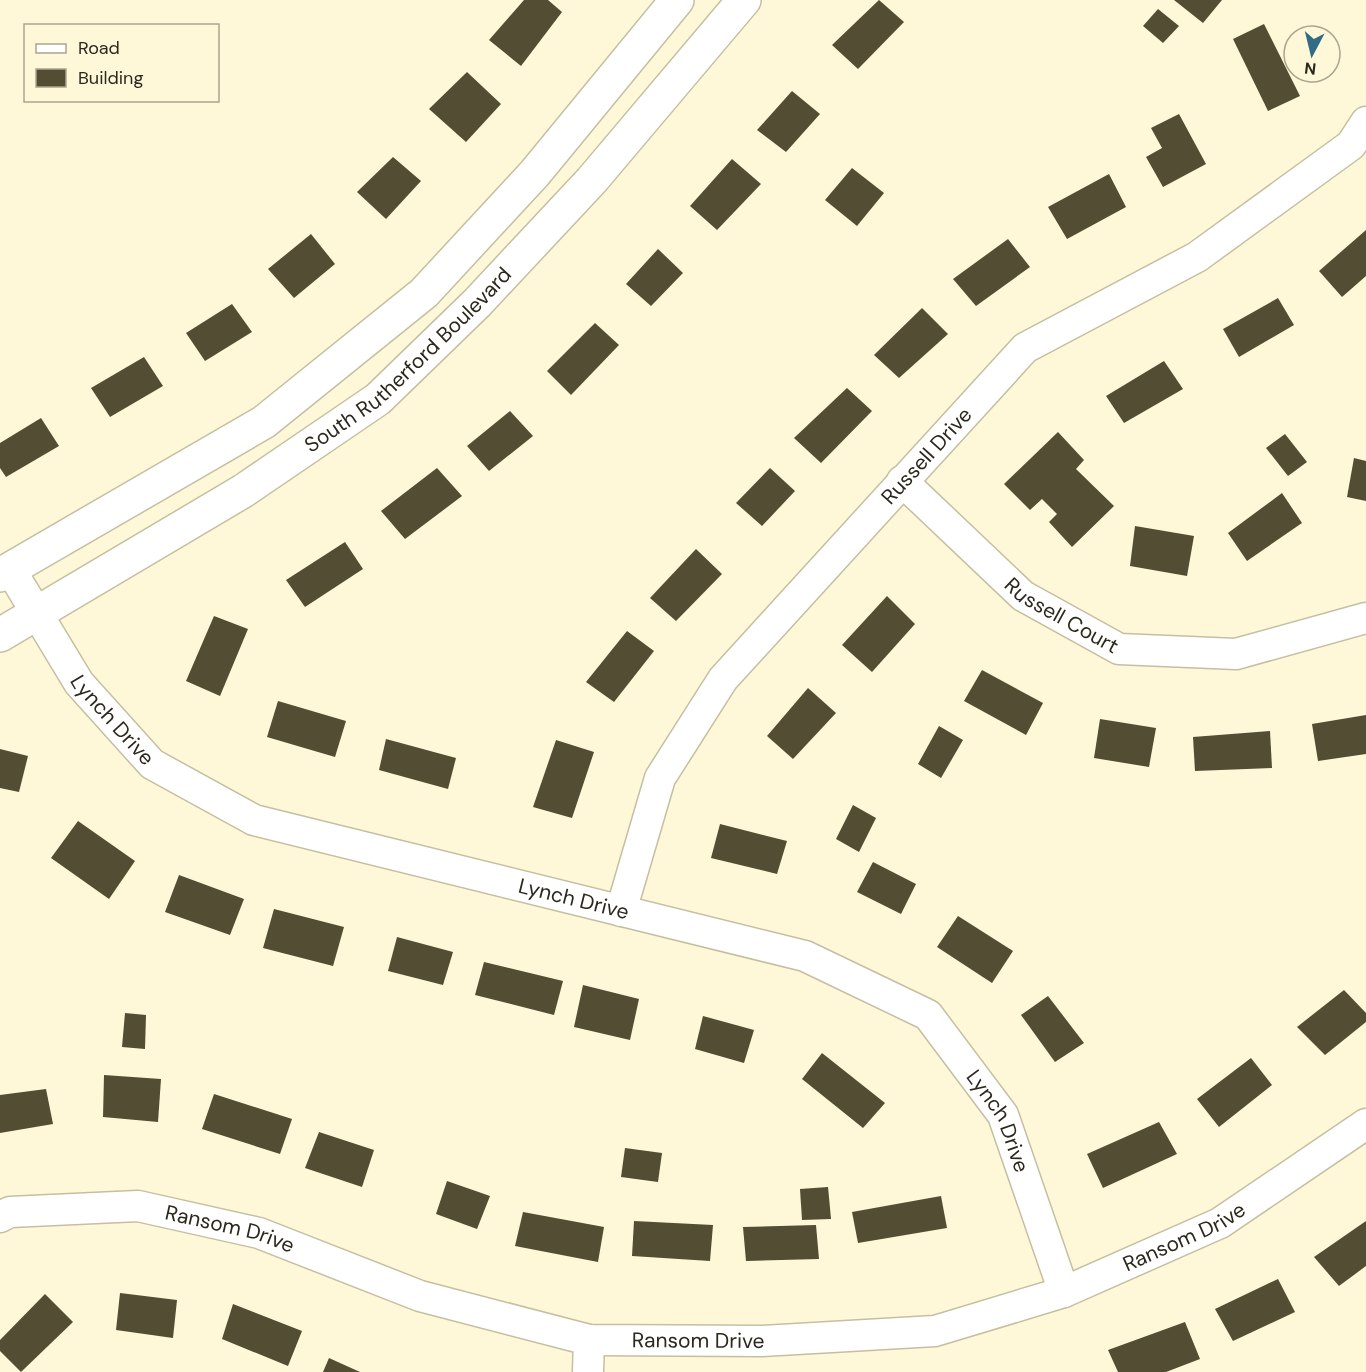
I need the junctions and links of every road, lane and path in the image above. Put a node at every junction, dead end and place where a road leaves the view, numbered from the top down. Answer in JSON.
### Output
{"nodes":[{"id":1,"x":678,"y":0,"type":"edge"},
{"id":2,"x":744,"y":0,"type":"edge"},
{"id":3,"x":1366,"y":122,"type":"edge"},
{"id":4,"x":902,"y":481,"type":"junction"},
{"id":5,"x":5,"y":572,"type":"edge"},
{"id":6,"x":37,"y":614,"type":"junction"},
{"id":7,"x":1366,"y":618,"type":"edge"},
{"id":8,"x":0,"y":635,"type":"edge"},
{"id":9,"x":621,"y":911,"type":"junction"},
{"id":10,"x":1366,"y":1124,"type":"edge"},
{"id":11,"x":0,"y":1217,"type":"edge"},
{"id":12,"x":1064,"y":1292,"type":"junction"},
{"id":13,"x":589,"y":1340,"type":"junction"},
{"id":14,"x":588,"y":1372,"type":"edge"}],
"edges":[{"from":1,"to":5,"type":"highway","name":"South Rutherford Boulevard"},
{"from":2,"to":6,"type":"highway","name":"South Rutherford Boulevard"},
{"from":3,"to":4,"type":"street","name":"Russell Drive"},
{"from":4,"to":7,"type":"street","name":"Russell Court"},
{"from":4,"to":9,"type":"street","name":"Russell Drive"},
{"from":5,"to":6,"type":"street","name":"Lynch Drive"},
{"from":6,"to":8,"type":"highway","name":"South Rutherford Boulevard"},
{"from":6,"to":9,"type":"street","name":"Lynch Drive"},
{"from":9,"to":12,"type":"street","name":"Lynch Drive"},
{"from":10,"to":12,"type":"street","name":"Ransom Drive"},
{"from":11,"to":13,"type":"street","name":"Ransom Drive"},
{"from":12,"to":13,"type":"street","name":"Ransom Drive"},
{"from":13,"to":14,"type":"street"}]}
